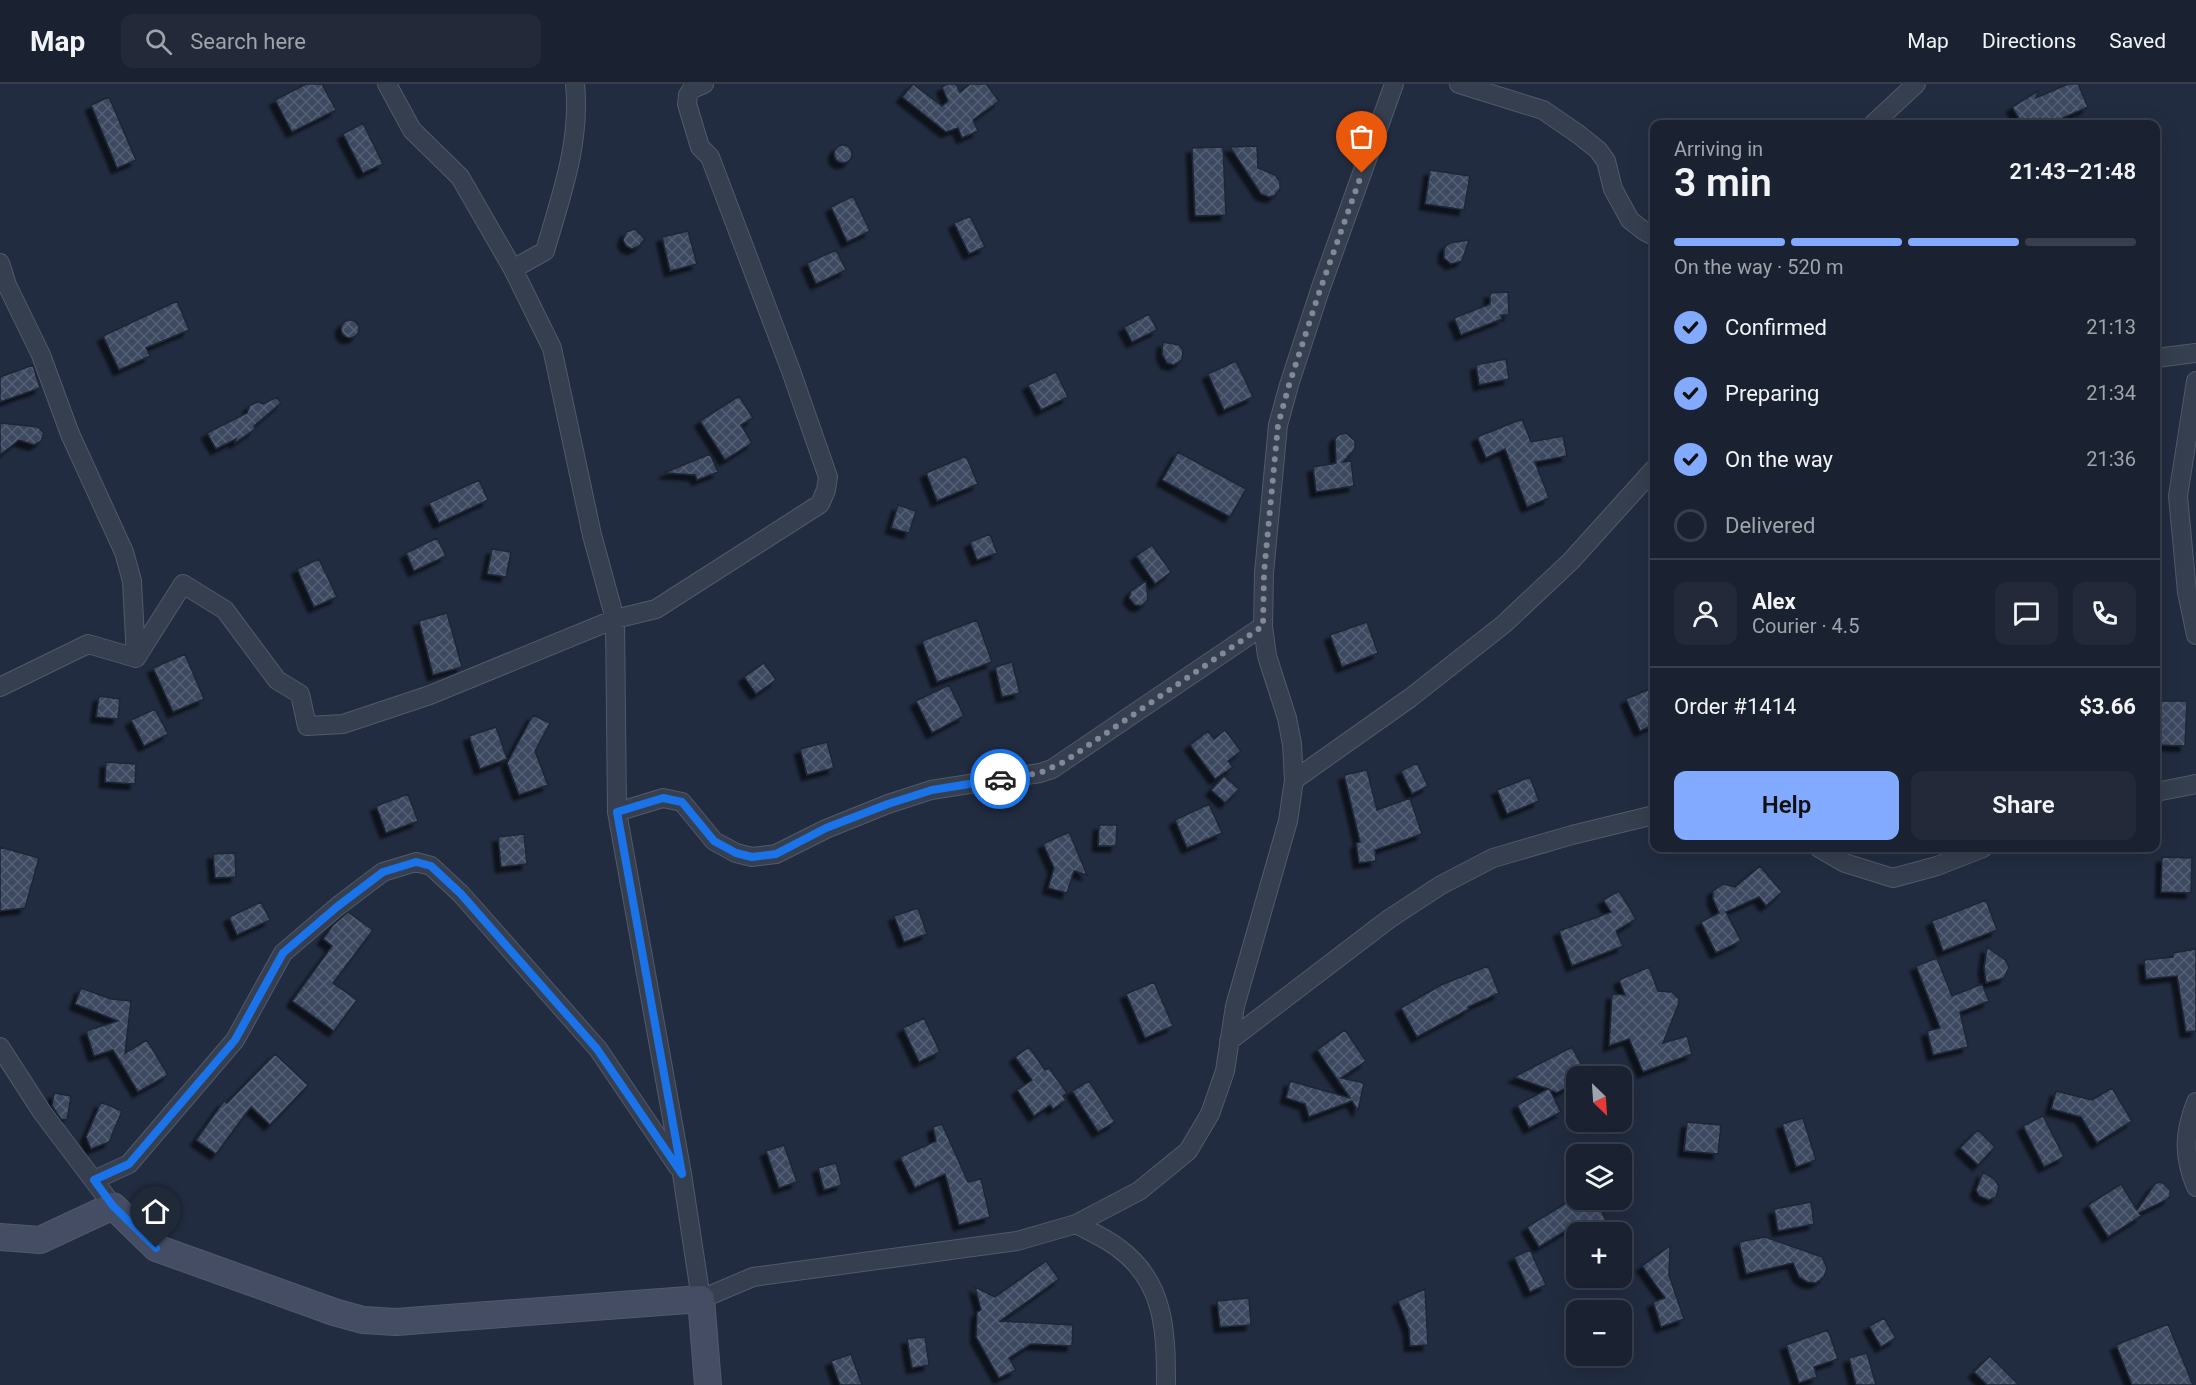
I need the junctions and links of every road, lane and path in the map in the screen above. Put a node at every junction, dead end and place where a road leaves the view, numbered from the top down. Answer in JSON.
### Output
{"nodes":[{"id":1,"x":387,"y":84,"type":"edge"},
{"id":2,"x":575,"y":84,"type":"edge"},
{"id":3,"x":704,"y":84,"type":"edge"},
{"id":4,"x":1394,"y":84,"type":"edge"},
{"id":5,"x":1460,"y":84,"type":"edge"},
{"id":6,"x":1916,"y":84,"type":"edge"},
{"id":7,"x":1877,"y":120,"type":"edge"},
{"id":8,"x":1650,"y":234,"type":"edge"},
{"id":9,"x":0,"y":262,"type":"edge"},
{"id":10,"x":513,"y":268,"type":"junction"},
{"id":11,"x":2196,"y":353,"type":"edge"},
{"id":12,"x":2160,"y":358,"type":"edge"},
{"id":13,"x":2196,"y":381,"type":"edge"},
{"id":14,"x":1650,"y":473,"type":"edge"},
{"id":15,"x":615,"y":619,"type":"junction"},
{"id":16,"x":1263,"y":626,"type":"junction"},
{"id":17,"x":2196,"y":635,"type":"edge"},
{"id":18,"x":136,"y":658,"type":"junction"},
{"id":19,"x":0,"y":687,"type":"edge"},
{"id":20,"x":1294,"y":780,"type":"junction"},
{"id":21,"x":2196,"y":784,"type":"edge"},
{"id":22,"x":2160,"y":791,"type":"edge"},
{"id":23,"x":617,"y":812,"type":"junction"},
{"id":24,"x":1650,"y":816,"type":"edge"},
{"id":25,"x":1826,"y":852,"type":"edge"},
{"id":26,"x":1973,"y":852,"type":"edge"},
{"id":27,"x":1229,"y":1041,"type":"junction"},
{"id":28,"x":0,"y":1047,"type":"edge"},
{"id":29,"x":2196,"y":1102,"type":"edge"},
{"id":30,"x":682,"y":1174,"type":"junction"},
{"id":31,"x":94,"y":1180,"type":"junction"},
{"id":32,"x":2196,"y":1187,"type":"edge"},
{"id":33,"x":113,"y":1206,"type":"junction"},
{"id":34,"x":1076,"y":1224,"type":"junction"},
{"id":35,"x":0,"y":1238,"type":"edge"},
{"id":36,"x":700,"y":1299,"type":"junction"},
{"id":37,"x":708,"y":1385,"type":"edge"},
{"id":38,"x":1166,"y":1385,"type":"edge"}],
"edges":[{"from":1,"to":10,"type":"street"},
{"from":2,"to":10,"type":"street"},
{"from":3,"to":15,"type":"street"},
{"from":4,"to":16,"type":"street"},
{"from":5,"to":8,"type":"street"},
{"from":6,"to":7,"type":"street"},
{"from":9,"to":18,"type":"street"},
{"from":10,"to":15,"type":"street"},
{"from":11,"to":12,"type":"street"},
{"from":13,"to":17,"type":"street"},
{"from":14,"to":20,"type":"street"},
{"from":15,"to":18,"type":"street"},
{"from":15,"to":23,"type":"street"},
{"from":16,"to":20,"type":"street"},
{"from":16,"to":23,"type":"street"},
{"from":18,"to":19,"type":"street"},
{"from":20,"to":27,"type":"street"},
{"from":21,"to":22,"type":"street"},
{"from":23,"to":30,"type":"street"},
{"from":24,"to":27,"type":"street"},
{"from":25,"to":26,"type":"street"},
{"from":27,"to":34,"type":"street"},
{"from":28,"to":31,"type":"street"},
{"from":29,"to":32,"type":"street"},
{"from":30,"to":31,"type":"street"},
{"from":30,"to":36,"type":"street"},
{"from":31,"to":33,"type":"street"},
{"from":33,"to":35,"type":"street"},
{"from":33,"to":36,"type":"street"},
{"from":34,"to":36,"type":"street"},
{"from":34,"to":38,"type":"street"},
{"from":36,"to":37,"type":"street"}]}
